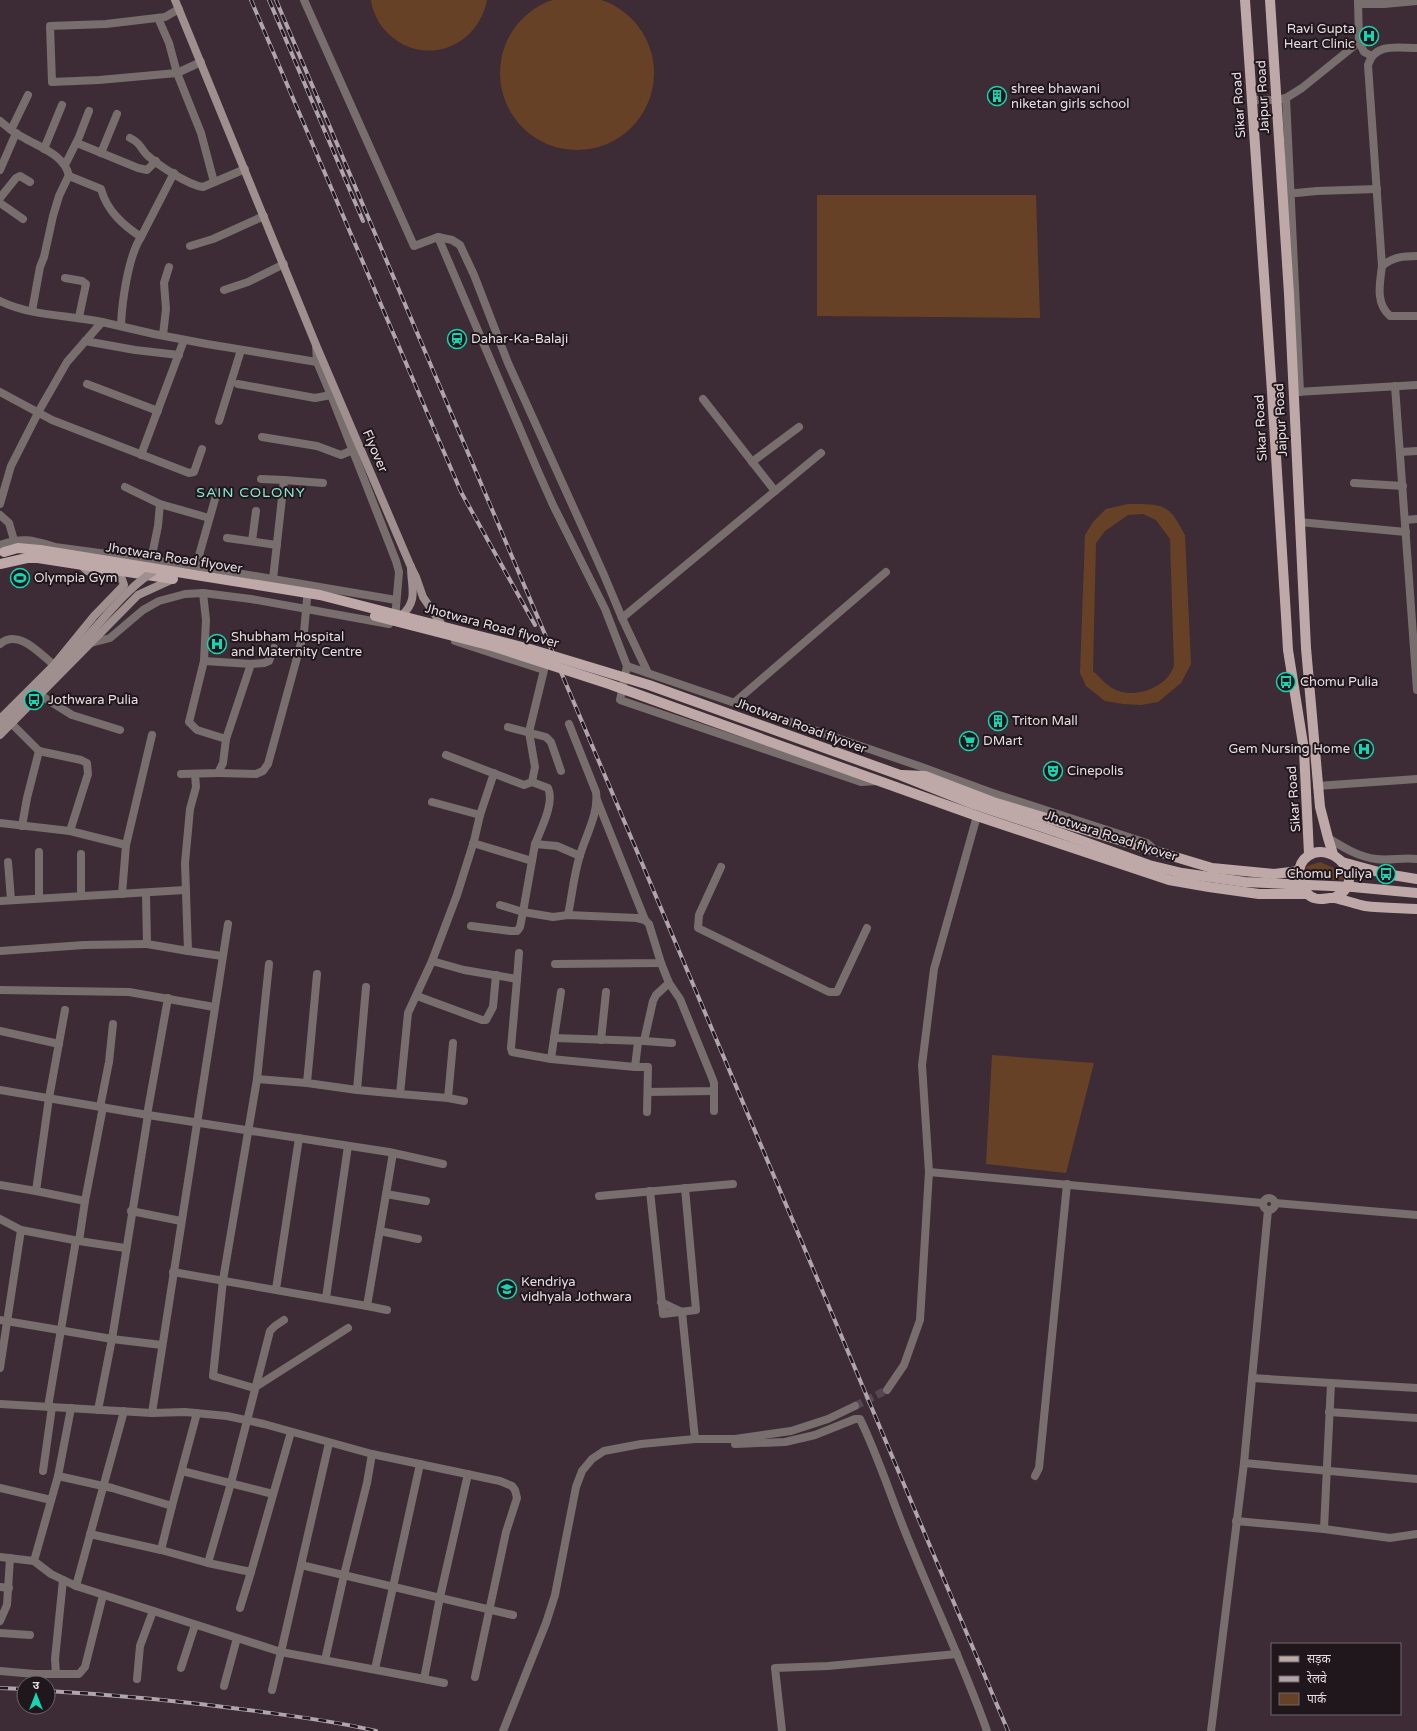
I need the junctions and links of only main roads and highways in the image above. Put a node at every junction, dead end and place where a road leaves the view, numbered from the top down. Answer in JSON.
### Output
{"nodes":[{"id":1,"x":175,"y":0,"type":"edge"},
{"id":2,"x":1246,"y":0,"type":"edge"},
{"id":3,"x":1270,"y":0,"type":"edge"},
{"id":4,"x":1,"y":550,"type":"edge"},
{"id":5,"x":39,"y":554,"type":"junction"},
{"id":6,"x":2,"y":564,"type":"edge"},
{"id":7,"x":80,"y":564,"type":"junction"},
{"id":8,"x":411,"y":567,"type":"junction"},
{"id":9,"x":157,"y":569,"type":"junction"},
{"id":10,"x":173,"y":579,"type":"junction"},
{"id":11,"x":402,"y":616,"type":"junction"},
{"id":12,"x":442,"y":625,"type":"junction"},
{"id":13,"x":0,"y":719,"type":"edge"},
{"id":14,"x":0,"y":727,"type":"edge"},
{"id":15,"x":0,"y":735,"type":"edge"},
{"id":16,"x":900,"y":775,"type":"junction"},
{"id":17,"x":1310,"y":854,"type":"junction"},
{"id":18,"x":1333,"y":854,"type":"junction"},
{"id":19,"x":1342,"y":862,"type":"junction"},
{"id":20,"x":1299,"y":871,"type":"junction"},
{"id":21,"x":1417,"y":879,"type":"edge"},
{"id":22,"x":1417,"y":893,"type":"edge"},
{"id":23,"x":1308,"y":894,"type":"junction"},
{"id":24,"x":1334,"y":898,"type":"junction"},
{"id":25,"x":1417,"y":909,"type":"edge"}],
"edges":[{"from":1,"to":8,"type":"main road","name":"Flyover"},
{"from":2,"to":17,"type":"main road","name":"Sikar Road"},
{"from":3,"to":18,"type":"main road","name":"Jaipur Road"},
{"from":4,"to":5,"type":"main road","bridge":true},
{"from":5,"to":6,"type":"main road"},
{"from":5,"to":7,"type":"main road","name":"Jhotwara Road flyover"},
{"from":5,"to":9,"type":"main road","name":"Jhotwara Road flyover","bridge":true},
{"from":7,"to":10,"type":"main road","name":"Jhotwara Road flyover"},
{"from":7,"to":13,"type":"main road"},
{"from":8,"to":11,"type":"main road","name":"Flyover"},
{"from":8,"to":12,"type":"main road","name":"Flyover"},
{"from":9,"to":11,"type":"main road","name":"Jhotwara Road flyover","bridge":true},
{"from":9,"to":14,"type":"main road","bridge":true},
{"from":10,"to":15,"type":"main road"},
{"from":10,"to":23,"type":"main road","name":"Jhotwara Road flyover","bridge":true},
{"from":11,"to":12,"type":"main road","name":"Jhotwara Road flyover","bridge":true},
{"from":12,"to":16,"type":"main road","name":"Jhotwara Road flyover","bridge":true},
{"from":16,"to":20,"type":"main road","name":"Jhotwara Road flyover"},
{"from":16,"to":22,"type":"main road","name":"Jhotwara Road flyover","bridge":true},
{"from":17,"to":18,"type":"main road"},
{"from":17,"to":20,"type":"main road"},
{"from":18,"to":19,"type":"main road"},
{"from":19,"to":21,"type":"main road"},
{"from":19,"to":24,"type":"main road"},
{"from":20,"to":23,"type":"main road"},
{"from":23,"to":24,"type":"main road"},
{"from":24,"to":25,"type":"main road"}]}
